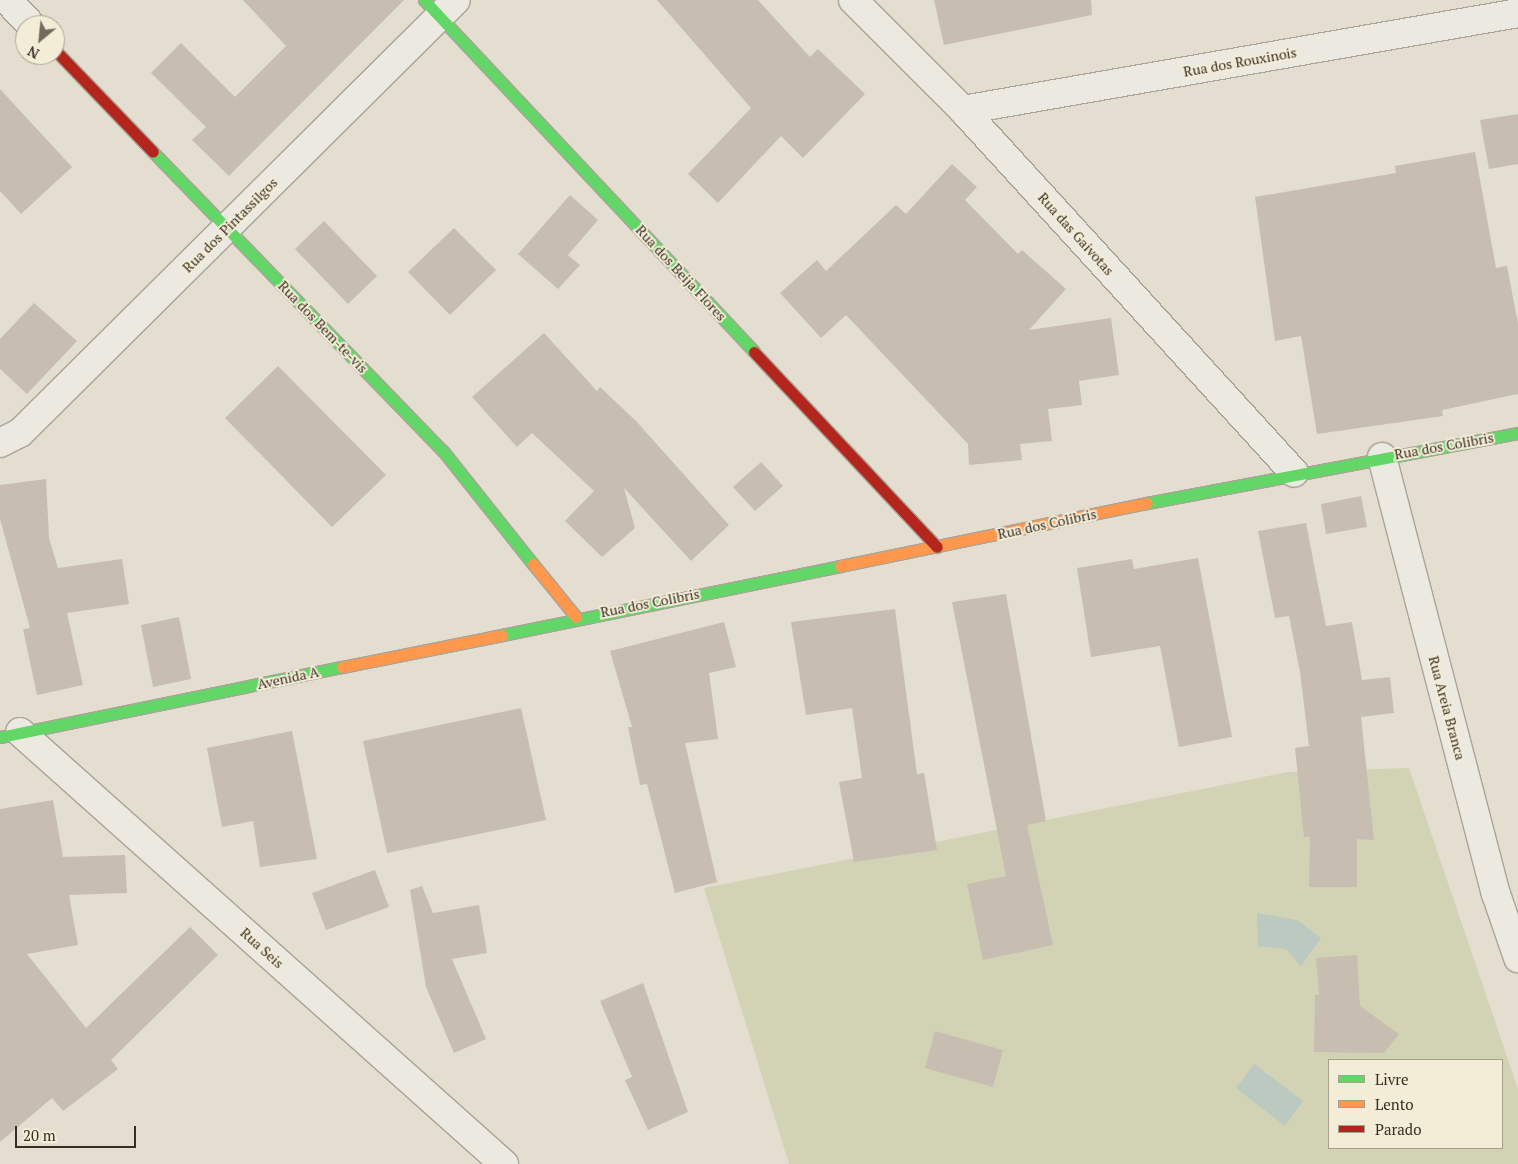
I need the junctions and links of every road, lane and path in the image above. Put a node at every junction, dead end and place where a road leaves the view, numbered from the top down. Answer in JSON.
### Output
{"nodes":[{"id":1,"x":7,"y":0,"type":"edge"},
{"id":2,"x":853,"y":0,"type":"edge"},
{"id":3,"x":440,"y":5,"type":"edge"},
{"id":4,"x":1518,"y":14,"type":"edge"},
{"id":5,"x":21,"y":15,"type":"edge"},
{"id":6,"x":65,"y":60,"type":"edge"},
{"id":7,"x":963,"y":110,"type":"junction"},
{"id":8,"x":227,"y":228,"type":"junction"},
{"id":9,"x":1518,"y":433,"type":"edge"},
{"id":10,"x":0,"y":443,"type":"edge"},
{"id":11,"x":1382,"y":457,"type":"junction"},
{"id":12,"x":1294,"y":473,"type":"junction"},
{"id":13,"x":937,"y":547,"type":"junction"},
{"id":14,"x":576,"y":617,"type":"junction"},
{"id":15,"x":10,"y":735,"type":"edge"},
{"id":16,"x":1507,"y":892,"type":"edge"},
{"id":17,"x":1518,"y":958,"type":"edge"},
{"id":18,"x":504,"y":1164,"type":"edge"}],
"edges":[{"from":1,"to":5,"type":"street"},
{"from":2,"to":7,"type":"street","name":"Rua das Gaivotas"},
{"from":3,"to":8,"type":"street","name":"Rua dos Pintassilgos"},
{"from":3,"to":13,"type":"street","name":"Rua dos Beija Flores"},
{"from":4,"to":7,"type":"street","name":"Rua dos Rouxinois"},
{"from":6,"to":8,"type":"street","name":"Rua dos Bem-te-vis"},
{"from":7,"to":12,"type":"street","name":"Rua das Gaivotas"},
{"from":8,"to":10,"type":"street","name":"Rua dos Pintassilgos"},
{"from":8,"to":14,"type":"street","name":"Rua dos Bem-te-vis"},
{"from":9,"to":11,"type":"street","name":"Rua dos Colibris"},
{"from":11,"to":12,"type":"street","name":"Rua dos Colibris"},
{"from":11,"to":16,"type":"street","name":"Rua Areia Branca"},
{"from":12,"to":13,"type":"street","name":"Rua dos Colibris"},
{"from":13,"to":14,"type":"street","name":"Rua dos Colibris"},
{"from":14,"to":15,"type":"street","name":"Avenida A"},
{"from":15,"to":18,"type":"street","name":"Rua Seis"},
{"from":16,"to":17,"type":"street","name":"Rua Areia Branca"}]}
